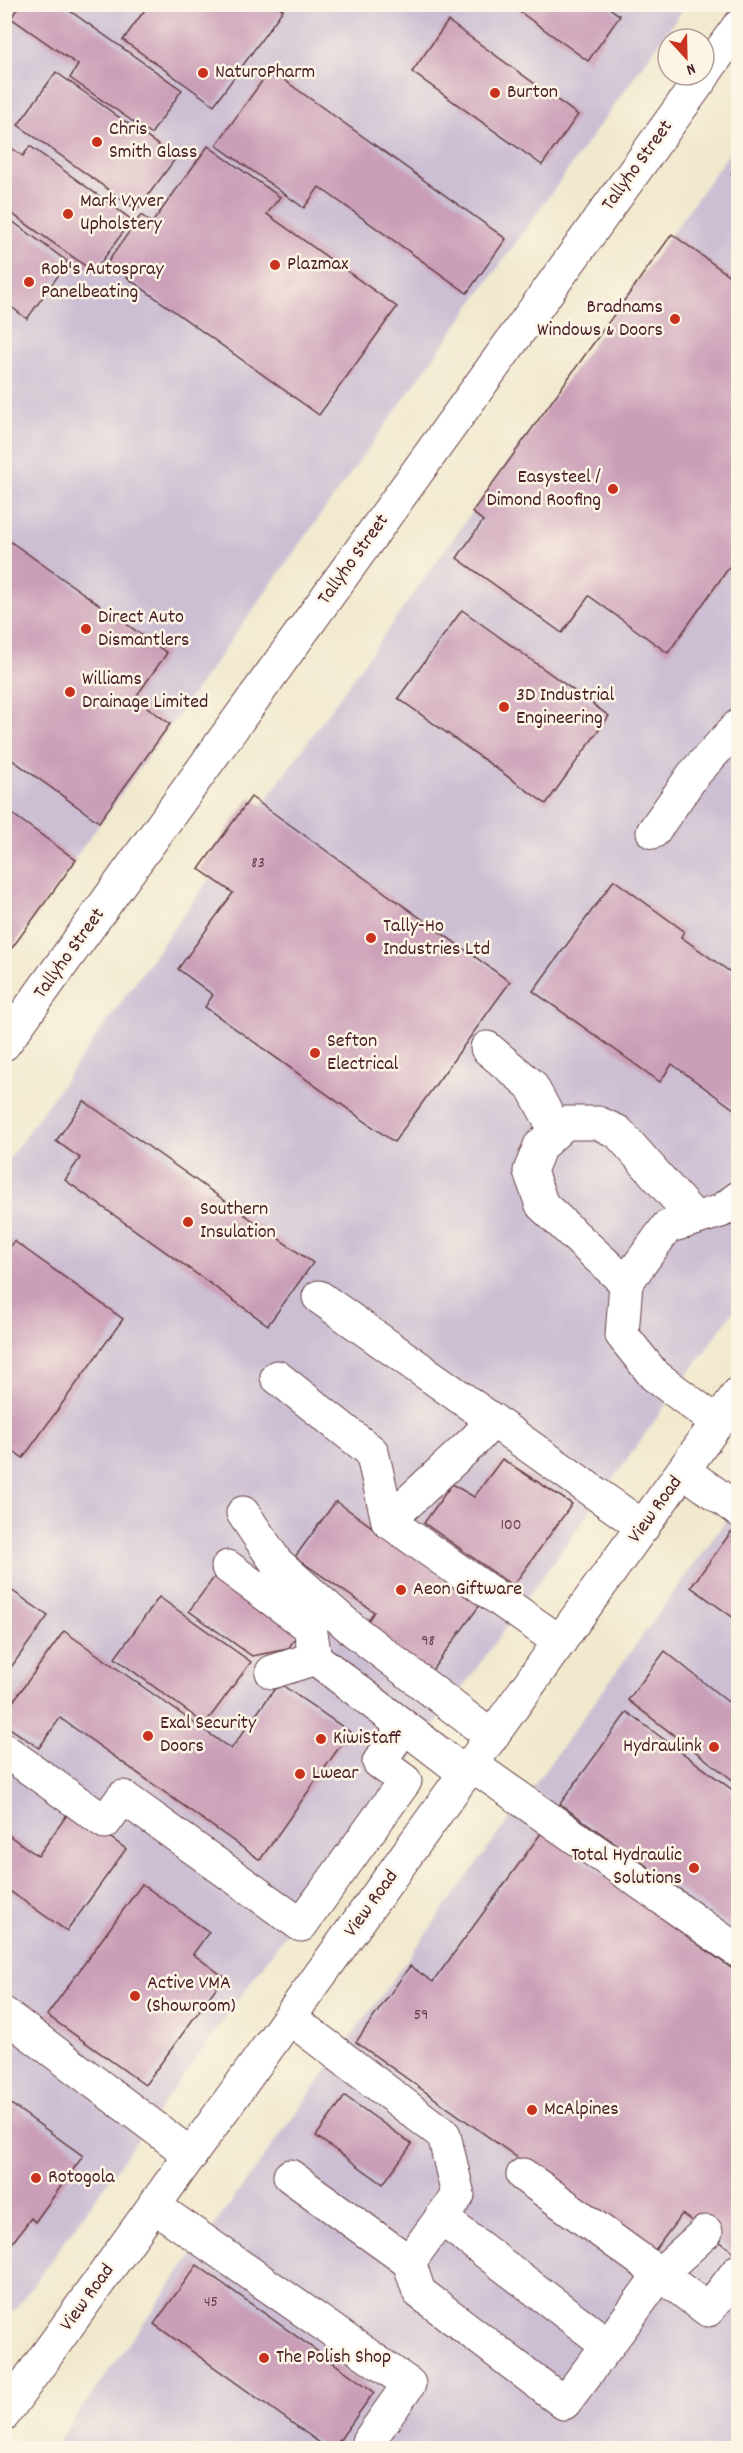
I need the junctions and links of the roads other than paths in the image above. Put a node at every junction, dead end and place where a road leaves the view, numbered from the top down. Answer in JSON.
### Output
{"nodes":[{"id":1,"x":738,"y":27,"type":"edge"},
{"id":2,"x":716,"y":58,"type":"edge"},
{"id":3,"x":695,"y":87,"type":"edge"},
{"id":4,"x":738,"y":726,"type":"edge"},
{"id":5,"x":653,"y":832,"type":"dead end"},
{"id":6,"x":4,"y":1044,"type":"edge"},
{"id":7,"x":487,"y":1048,"type":"dead end"},
{"id":8,"x":556,"y":1131,"type":"junction"},
{"id":9,"x":738,"y":1198,"type":"edge"},
{"id":10,"x":695,"y":1219,"type":"junction"},
{"id":11,"x":626,"y":1283,"type":"junction"},
{"id":12,"x":319,"y":1297,"type":"dead end"},
{"id":13,"x":277,"y":1377,"type":"dead end"},
{"id":14,"x":738,"y":1394,"type":"edge"},
{"id":15,"x":493,"y":1420,"type":"junction"},
{"id":16,"x":718,"y":1423,"type":"junction"},
{"id":17,"x":684,"y":1471,"type":"junction"},
{"id":18,"x":738,"y":1510,"type":"edge"},
{"id":19,"x":243,"y":1514,"type":"dead end"},
{"id":20,"x":388,"y":1521,"type":"junction"},
{"id":21,"x":644,"y":1527,"type":"junction"},
{"id":22,"x":228,"y":1567,"type":"dead end"},
{"id":23,"x":560,"y":1642,"type":"junction"},
{"id":24,"x":315,"y":1658,"type":"junction"},
{"id":25,"x":272,"y":1672,"type":"dead end"},
{"id":26,"x":404,"y":1727,"type":"junction"},
{"id":27,"x":492,"y":1737,"type":"junction"},
{"id":28,"x":4,"y":1750,"type":"edge"},
{"id":29,"x":469,"y":1770,"type":"junction"},
{"id":30,"x":301,"y":1925,"type":"junction"},
{"id":31,"x":339,"y":1950,"type":"junction"},
{"id":32,"x":738,"y":1951,"type":"edge"},
{"id":33,"x":4,"y":2014,"type":"edge"},
{"id":34,"x":290,"y":2018,"type":"junction"},
{"id":35,"x":191,"y":2156,"type":"junction"},
{"id":36,"x":523,"y":2175,"type":"dead end"},
{"id":37,"x":290,"y":2176,"type":"dead end"},
{"id":38,"x":154,"y":2206,"type":"junction"},
{"id":39,"x":450,"y":2207,"type":"junction"},
{"id":40,"x":706,"y":2232,"type":"dead end"},
{"id":41,"x":409,"y":2262,"type":"junction"},
{"id":42,"x":738,"y":2271,"type":"edge"},
{"id":43,"x":660,"y":2274,"type":"junction"},
{"id":44,"x":608,"y":2345,"type":"junction"},
{"id":45,"x":4,"y":2414,"type":"edge"},
{"id":46,"x":368,"y":2442,"type":"dead end"}],
"edges":[{"from":1,"to":2,"type":"street","name":"Tallyho Street"},
{"from":3,"to":6,"type":"street","name":"Tallyho Street"},
{"from":4,"to":5,"type":"street"},
{"from":7,"to":8,"type":"street"},
{"from":8,"to":10,"type":"street"},
{"from":8,"to":11,"type":"street"},
{"from":9,"to":10,"type":"street"},
{"from":10,"to":11,"type":"street"},
{"from":11,"to":16,"type":"street"},
{"from":12,"to":15,"type":"street"},
{"from":13,"to":20,"type":"street"},
{"from":14,"to":16,"type":"street","name":"View Road"},
{"from":15,"to":20,"type":"street"},
{"from":15,"to":21,"type":"street"},
{"from":16,"to":17,"type":"street","name":"View Road"},
{"from":17,"to":18,"type":"street"},
{"from":17,"to":21,"type":"street","name":"View Road"},
{"from":19,"to":27,"type":"street"},
{"from":20,"to":23,"type":"street"},
{"from":21,"to":23,"type":"street","name":"View Road"},
{"from":22,"to":24,"type":"street"},
{"from":23,"to":27,"type":"street","name":"View Road"},
{"from":24,"to":25,"type":"street"},
{"from":24,"to":26,"type":"street"},
{"from":26,"to":29,"type":"street"},
{"from":26,"to":30,"type":"street"},
{"from":27,"to":29,"type":"street","name":"View Road"},
{"from":28,"to":30,"type":"street"},
{"from":29,"to":31,"type":"street","name":"View Road"},
{"from":29,"to":32,"type":"street"},
{"from":30,"to":31,"type":"street"},
{"from":31,"to":34,"type":"street","name":"View Road"},
{"from":33,"to":35,"type":"street"},
{"from":34,"to":35,"type":"street","name":"View Road"},
{"from":34,"to":39,"type":"street"},
{"from":35,"to":38,"type":"street","name":"View Road"},
{"from":36,"to":43,"type":"street"},
{"from":37,"to":41,"type":"street"},
{"from":38,"to":45,"type":"street","name":"View Road"},
{"from":38,"to":46,"type":"street"},
{"from":39,"to":41,"type":"street"},
{"from":39,"to":44,"type":"street"},
{"from":40,"to":43,"type":"street"},
{"from":41,"to":44,"type":"street"},
{"from":42,"to":43,"type":"street"},
{"from":43,"to":44,"type":"street"}]}
